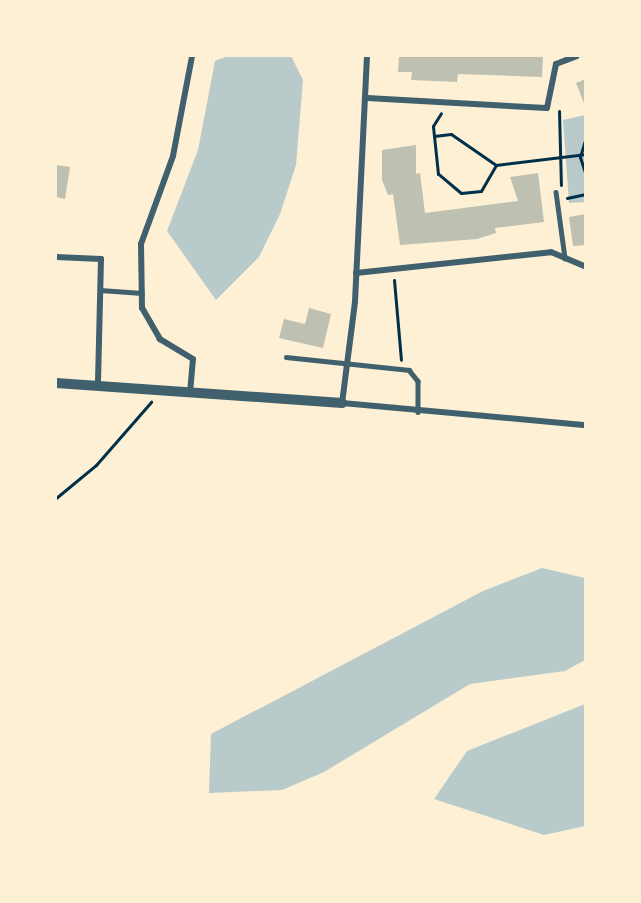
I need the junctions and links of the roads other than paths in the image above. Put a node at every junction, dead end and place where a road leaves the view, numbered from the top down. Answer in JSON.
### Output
{"nodes":[{"id":1,"x":192,"y":56,"type":"edge"},
{"id":2,"x":367,"y":56,"type":"edge"},
{"id":3,"x":556,"y":56,"type":"edge"},
{"id":4,"x":577,"y":56,"type":"edge"},
{"id":5,"x":556,"y":64,"type":"junction"},
{"id":6,"x":367,"y":98,"type":"junction"},
{"id":7,"x":555,"y":192,"type":"dead end"},
{"id":8,"x":56,"y":257,"type":"edge"},
{"id":9,"x":565,"y":258,"type":"junction"},
{"id":10,"x":585,"y":267,"type":"edge"},
{"id":11,"x":356,"y":273,"type":"junction"},
{"id":12,"x":100,"y":290,"type":"junction"},
{"id":13,"x":142,"y":293,"type":"junction"},
{"id":14,"x":286,"y":357,"type":"dead end"},
{"id":15,"x":346,"y":364,"type":"junction"},
{"id":16,"x":56,"y":383,"type":"edge"},
{"id":17,"x":98,"y":386,"type":"junction"},
{"id":18,"x":190,"y":393,"type":"junction"},
{"id":19,"x":342,"y":404,"type":"junction"},
{"id":20,"x":418,"y":412,"type":"junction"},
{"id":21,"x":585,"y":425,"type":"edge"}],
"edges":[{"from":1,"to":13,"type":"street"},
{"from":2,"to":6,"type":"street"},
{"from":3,"to":5,"type":"lane"},
{"from":4,"to":5,"type":"street"},
{"from":5,"to":6,"type":"street"},
{"from":6,"to":11,"type":"street"},
{"from":7,"to":9,"type":"lane"},
{"from":8,"to":12,"type":"street"},
{"from":9,"to":10,"type":"street"},
{"from":9,"to":11,"type":"street"},
{"from":11,"to":15,"type":"street"},
{"from":12,"to":13,"type":"lane"},
{"from":12,"to":17,"type":"street"},
{"from":13,"to":18,"type":"street"},
{"from":14,"to":15,"type":"lane"},
{"from":15,"to":19,"type":"street"},
{"from":15,"to":20,"type":"lane"},
{"from":16,"to":17,"type":"street"},
{"from":17,"to":18,"type":"street"},
{"from":18,"to":19,"type":"street"},
{"from":19,"to":20,"type":"street"},
{"from":20,"to":21,"type":"street"}]}
